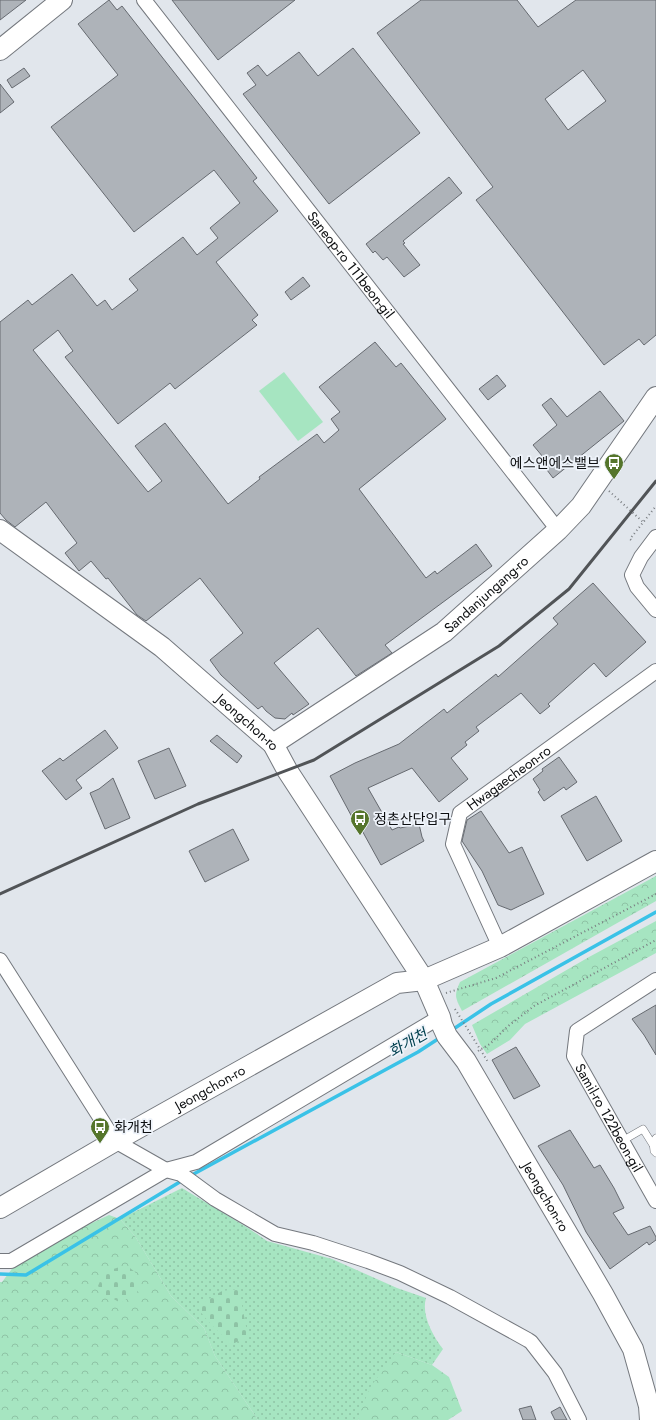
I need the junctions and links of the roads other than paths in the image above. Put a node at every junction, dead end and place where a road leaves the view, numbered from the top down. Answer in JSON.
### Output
{"nodes":[{"id":1,"x":62,"y":0,"type":"edge"},
{"id":2,"x":144,"y":0,"type":"edge"},
{"id":3,"x":0,"y":50,"type":"edge"},
{"id":4,"x":656,"y":398,"type":"edge"},
{"id":5,"x":0,"y":530,"type":"edge"},
{"id":6,"x":558,"y":530,"type":"junction"},
{"id":7,"x":656,"y":537,"type":"edge"},
{"id":8,"x":656,"y":610,"type":"edge"},
{"id":9,"x":656,"y":671,"type":"edge"},
{"id":10,"x":273,"y":744,"type":"junction"},
{"id":11,"x":656,"y":861,"type":"edge"},
{"id":12,"x":500,"y":947,"type":"junction"},
{"id":13,"x":0,"y":960,"type":"edge"},
{"id":14,"x":424,"y":980,"type":"junction"},
{"id":15,"x":656,"y":980,"type":"edge"},
{"id":16,"x":443,"y":1017,"type":"junction"},
{"id":17,"x":656,"y":1138,"type":"edge"},
{"id":18,"x":115,"y":1141,"type":"junction"},
{"id":19,"x":622,"y":1141,"type":"junction"},
{"id":20,"x":653,"y":1145,"type":"junction"},
{"id":21,"x":656,"y":1153,"type":"edge"},
{"id":22,"x":166,"y":1170,"type":"junction"},
{"id":23,"x":656,"y":1201,"type":"edge"},
{"id":24,"x":0,"y":1208,"type":"edge"},
{"id":25,"x":0,"y":1261,"type":"edge"},
{"id":26,"x":579,"y":1420,"type":"edge"},
{"id":27,"x":650,"y":1420,"type":"edge"}],
"edges":[{"from":1,"to":3,"type":"main road"},
{"from":2,"to":6,"type":"street","name":"Saneop-ro 111beon-gil"},
{"from":4,"to":6,"type":"main road","name":"Sandanjungang-ro"},
{"from":5,"to":10,"type":"main road","name":"Jeongchon-ro"},
{"from":6,"to":10,"type":"main road","name":"Sandanjungang-ro"},
{"from":7,"to":8,"type":"street"},
{"from":9,"to":12,"type":"street","name":"Hwagaecheon-ro"},
{"from":10,"to":14,"type":"main road","name":"Jeongchon-ro"},
{"from":11,"to":12,"type":"main road"},
{"from":12,"to":14,"type":"main road"},
{"from":13,"to":18,"type":"street"},
{"from":14,"to":16,"type":"main road","name":"Jeongchon-ro"},
{"from":14,"to":18,"type":"main road","name":"Jeongchon-ro"},
{"from":15,"to":19,"type":"street","name":"Samil-ro 122beon-gil"},
{"from":16,"to":22,"type":"street"},
{"from":16,"to":27,"type":"main road","name":"Jeongchon-ro"},
{"from":17,"to":20,"type":"lane"},
{"from":18,"to":22,"type":"street"},
{"from":18,"to":24,"type":"main road","name":"Jeongchon-ro"},
{"from":19,"to":20,"type":"lane"},
{"from":19,"to":23,"type":"street","name":"Samil-ro 122beon-gil"},
{"from":20,"to":21,"type":"lane"},
{"from":22,"to":25,"type":"street"},
{"from":22,"to":26,"type":"street"}]}
